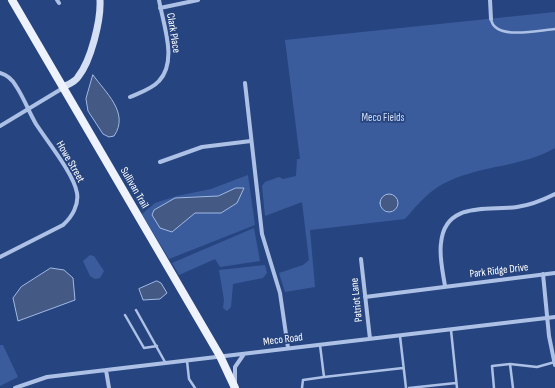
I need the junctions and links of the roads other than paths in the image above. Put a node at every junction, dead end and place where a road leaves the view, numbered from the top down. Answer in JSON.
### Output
{"nodes":[{"id":1,"x":12,"y":0,"type":"edge"},
{"id":2,"x":100,"y":0,"type":"edge"},
{"id":3,"x":159,"y":0,"type":"edge"},
{"id":4,"x":198,"y":0,"type":"edge"},
{"id":5,"x":490,"y":0,"type":"edge"},
{"id":6,"x":160,"y":8,"type":"junction"},
{"id":7,"x":491,"y":19,"type":"joint"},
{"id":8,"x":555,"y":29,"type":"edge"},
{"id":9,"x":0,"y":72,"type":"edge"},
{"id":10,"x":245,"y":83,"type":"dead end"},
{"id":11,"x":63,"y":87,"type":"junction"},
{"id":12,"x":130,"y":97,"type":"dead end"},
{"id":13,"x":28,"y":110,"type":"junction"},
{"id":14,"x":0,"y":126,"type":"edge"},
{"id":15,"x":251,"y":141,"type":"junction"},
{"id":16,"x":160,"y":162,"type":"dead end"},
{"id":17,"x":555,"y":194,"type":"edge"},
{"id":18,"x":0,"y":256,"type":"edge"},
{"id":19,"x":361,"y":259,"type":"dead end"},
{"id":20,"x":555,"y":273,"type":"edge"},
{"id":21,"x":542,"y":274,"type":"junction"},
{"id":22,"x":445,"y":286,"type":"junction"},
{"id":23,"x":365,"y":297,"type":"junction"},
{"id":24,"x":136,"y":310,"type":"dead end"},
{"id":25,"x":125,"y":315,"type":"dead end"},
{"id":26,"x":555,"y":317,"type":"edge"},
{"id":27,"x":548,"y":318,"type":"junction"},
{"id":28,"x":451,"y":329,"type":"junction"},
{"id":29,"x":400,"y":335,"type":"junction"},
{"id":30,"x":370,"y":339,"type":"junction"},
{"id":31,"x":320,"y":345,"type":"junction"},
{"id":32,"x":157,"y":346,"type":"junction"},
{"id":33,"x":288,"y":348,"type":"junction"},
{"id":34,"x":245,"y":354,"type":"junction"},
{"id":35,"x":220,"y":356,"type":"junction"},
{"id":36,"x":188,"y":360,"type":"junction"},
{"id":37,"x":165,"y":363,"type":"junction"},
{"id":38,"x":555,"y":363,"type":"edge"},
{"id":39,"x":510,"y":364,"type":"junction"},
{"id":40,"x":403,"y":368,"type":"junction"},
{"id":41,"x":106,"y":370,"type":"junction"},
{"id":42,"x":324,"y":377,"type":"junction"},
{"id":43,"x":456,"y":382,"type":"junction"},
{"id":44,"x":430,"y":387,"type":"edge"},
{"id":45,"x":15,"y":388,"type":"edge"},
{"id":46,"x":109,"y":388,"type":"edge"},
{"id":47,"x":195,"y":388,"type":"edge"},
{"id":48,"x":236,"y":388,"type":"edge"},
{"id":49,"x":302,"y":388,"type":"edge"},
{"id":50,"x":406,"y":388,"type":"edge"},
{"id":51,"x":409,"y":388,"type":"edge"},
{"id":52,"x":456,"y":388,"type":"edge"},
{"id":53,"x":494,"y":388,"type":"edge"},
{"id":54,"x":513,"y":388,"type":"edge"}],
"edges":[{"from":1,"to":11,"type":"main road","name":"Sullivan Trail"},
{"from":2,"to":11,"type":"main road"},
{"from":3,"to":6,"type":"street","name":"Clark Place"},
{"from":4,"to":6,"type":"street"},
{"from":5,"to":7,"type":"street"},
{"from":6,"to":12,"type":"street","name":"Clark Place"},
{"from":7,"to":8,"type":"lane"},
{"from":9,"to":13,"type":"street","name":"Howe Street"},
{"from":10,"to":15,"type":"street"},
{"from":11,"to":13,"type":"street"},
{"from":11,"to":35,"type":"main road","name":"Sullivan Trail"},
{"from":13,"to":14,"type":"street"},
{"from":13,"to":18,"type":"street","name":"Howe Street"},
{"from":15,"to":16,"type":"street"},
{"from":15,"to":33,"type":"street"},
{"from":17,"to":22,"type":"street"},
{"from":19,"to":23,"type":"street","name":"Patriot Lane"},
{"from":20,"to":21,"type":"street","name":"Park Ridge Drive"},
{"from":21,"to":22,"type":"street","name":"Park Ridge Drive"},
{"from":21,"to":27,"type":"street"},
{"from":22,"to":23,"type":"street","name":"Park Ridge Drive"},
{"from":23,"to":30,"type":"street","name":"Patriot Lane"},
{"from":24,"to":32,"type":"lane"},
{"from":25,"to":32,"type":"lane"},
{"from":26,"to":27,"type":"street","name":"Meco Road"},
{"from":27,"to":28,"type":"street","name":"Meco Road"},
{"from":27,"to":38,"type":"street"},
{"from":28,"to":29,"type":"street","name":"Meco Road"},
{"from":28,"to":43,"type":"lane"},
{"from":29,"to":30,"type":"street","name":"Meco Road"},
{"from":29,"to":40,"type":"lane"},
{"from":30,"to":31,"type":"street","name":"Meco Road"},
{"from":31,"to":33,"type":"street","name":"Meco Road"},
{"from":31,"to":42,"type":"lane"},
{"from":32,"to":37,"type":"lane"},
{"from":33,"to":34,"type":"street","name":"Meco Road"},
{"from":34,"to":35,"type":"street","name":"Meco Road"},
{"from":34,"to":48,"type":"street"},
{"from":35,"to":36,"type":"street","name":"Meco Road"},
{"from":35,"to":48,"type":"main road","name":"Sullivan Trail"},
{"from":36,"to":37,"type":"street","name":"Meco Road"},
{"from":36,"to":47,"type":"lane"},
{"from":37,"to":41,"type":"street","name":"Meco Road"},
{"from":38,"to":39,"type":"lane"},
{"from":39,"to":53,"type":"lane"},
{"from":39,"to":54,"type":"lane"},
{"from":40,"to":42,"type":"lane"},
{"from":40,"to":50,"type":"lane"},
{"from":41,"to":45,"type":"street","name":"Meco Road"},
{"from":41,"to":46,"type":"street"},
{"from":42,"to":49,"type":"lane"},
{"from":43,"to":44,"type":"lane"},
{"from":43,"to":52,"type":"lane"},
{"from":44,"to":51,"type":"lane"}]}
